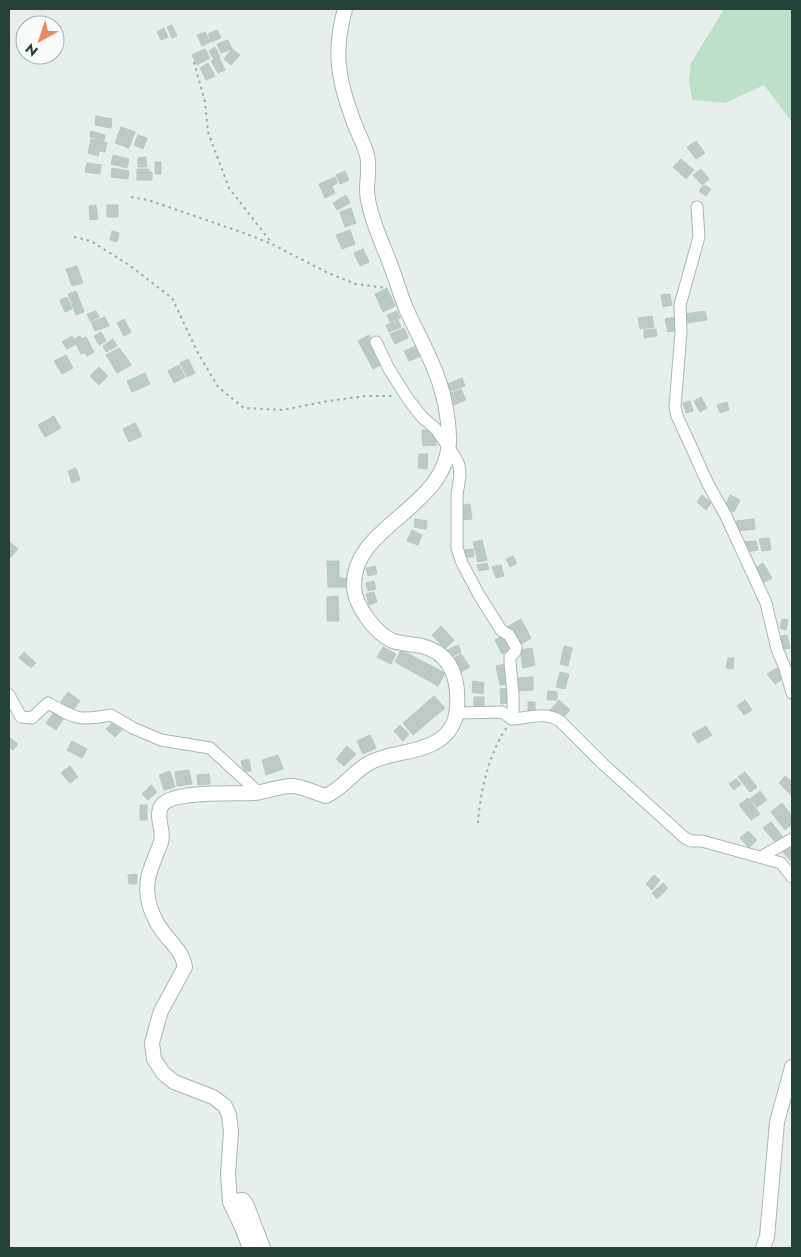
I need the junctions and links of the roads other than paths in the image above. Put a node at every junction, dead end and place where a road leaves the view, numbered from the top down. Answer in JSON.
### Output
{"nodes":[{"id":1,"x":345,"y":9,"type":"edge"},
{"id":2,"x":697,"y":207,"type":"dead end"},
{"id":3,"x":376,"y":342,"type":"dead end"},
{"id":4,"x":449,"y":450,"type":"junction"},
{"id":5,"x":792,"y":693,"type":"edge"},
{"id":6,"x":9,"y":695,"type":"edge"},
{"id":7,"x":456,"y":719,"type":"junction"},
{"id":8,"x":512,"y":719,"type":"junction"},
{"id":9,"x":258,"y":792,"type":"junction"},
{"id":10,"x":792,"y":839,"type":"edge"},
{"id":11,"x":761,"y":857,"type":"junction"},
{"id":12,"x":792,"y":877,"type":"edge"},
{"id":13,"x":792,"y":1067,"type":"edge"},
{"id":14,"x":230,"y":1202,"type":"junction"},
{"id":15,"x":250,"y":1248,"type":"edge"},
{"id":16,"x":263,"y":1248,"type":"edge"},
{"id":17,"x":763,"y":1248,"type":"edge"}],
"edges":[{"from":1,"to":4,"type":"street"},
{"from":2,"to":5,"type":"street"},
{"from":3,"to":4,"type":"street"},
{"from":4,"to":7,"type":"street"},
{"from":4,"to":8,"type":"street"},
{"from":6,"to":9,"type":"street"},
{"from":7,"to":8,"type":"street"},
{"from":7,"to":9,"type":"street"},
{"from":8,"to":11,"type":"street"},
{"from":9,"to":14,"type":"street"},
{"from":10,"to":11,"type":"street"},
{"from":11,"to":12,"type":"street"},
{"from":13,"to":17,"type":"street"},
{"from":14,"to":15,"type":"street"},
{"from":14,"to":16,"type":"street"}]}
